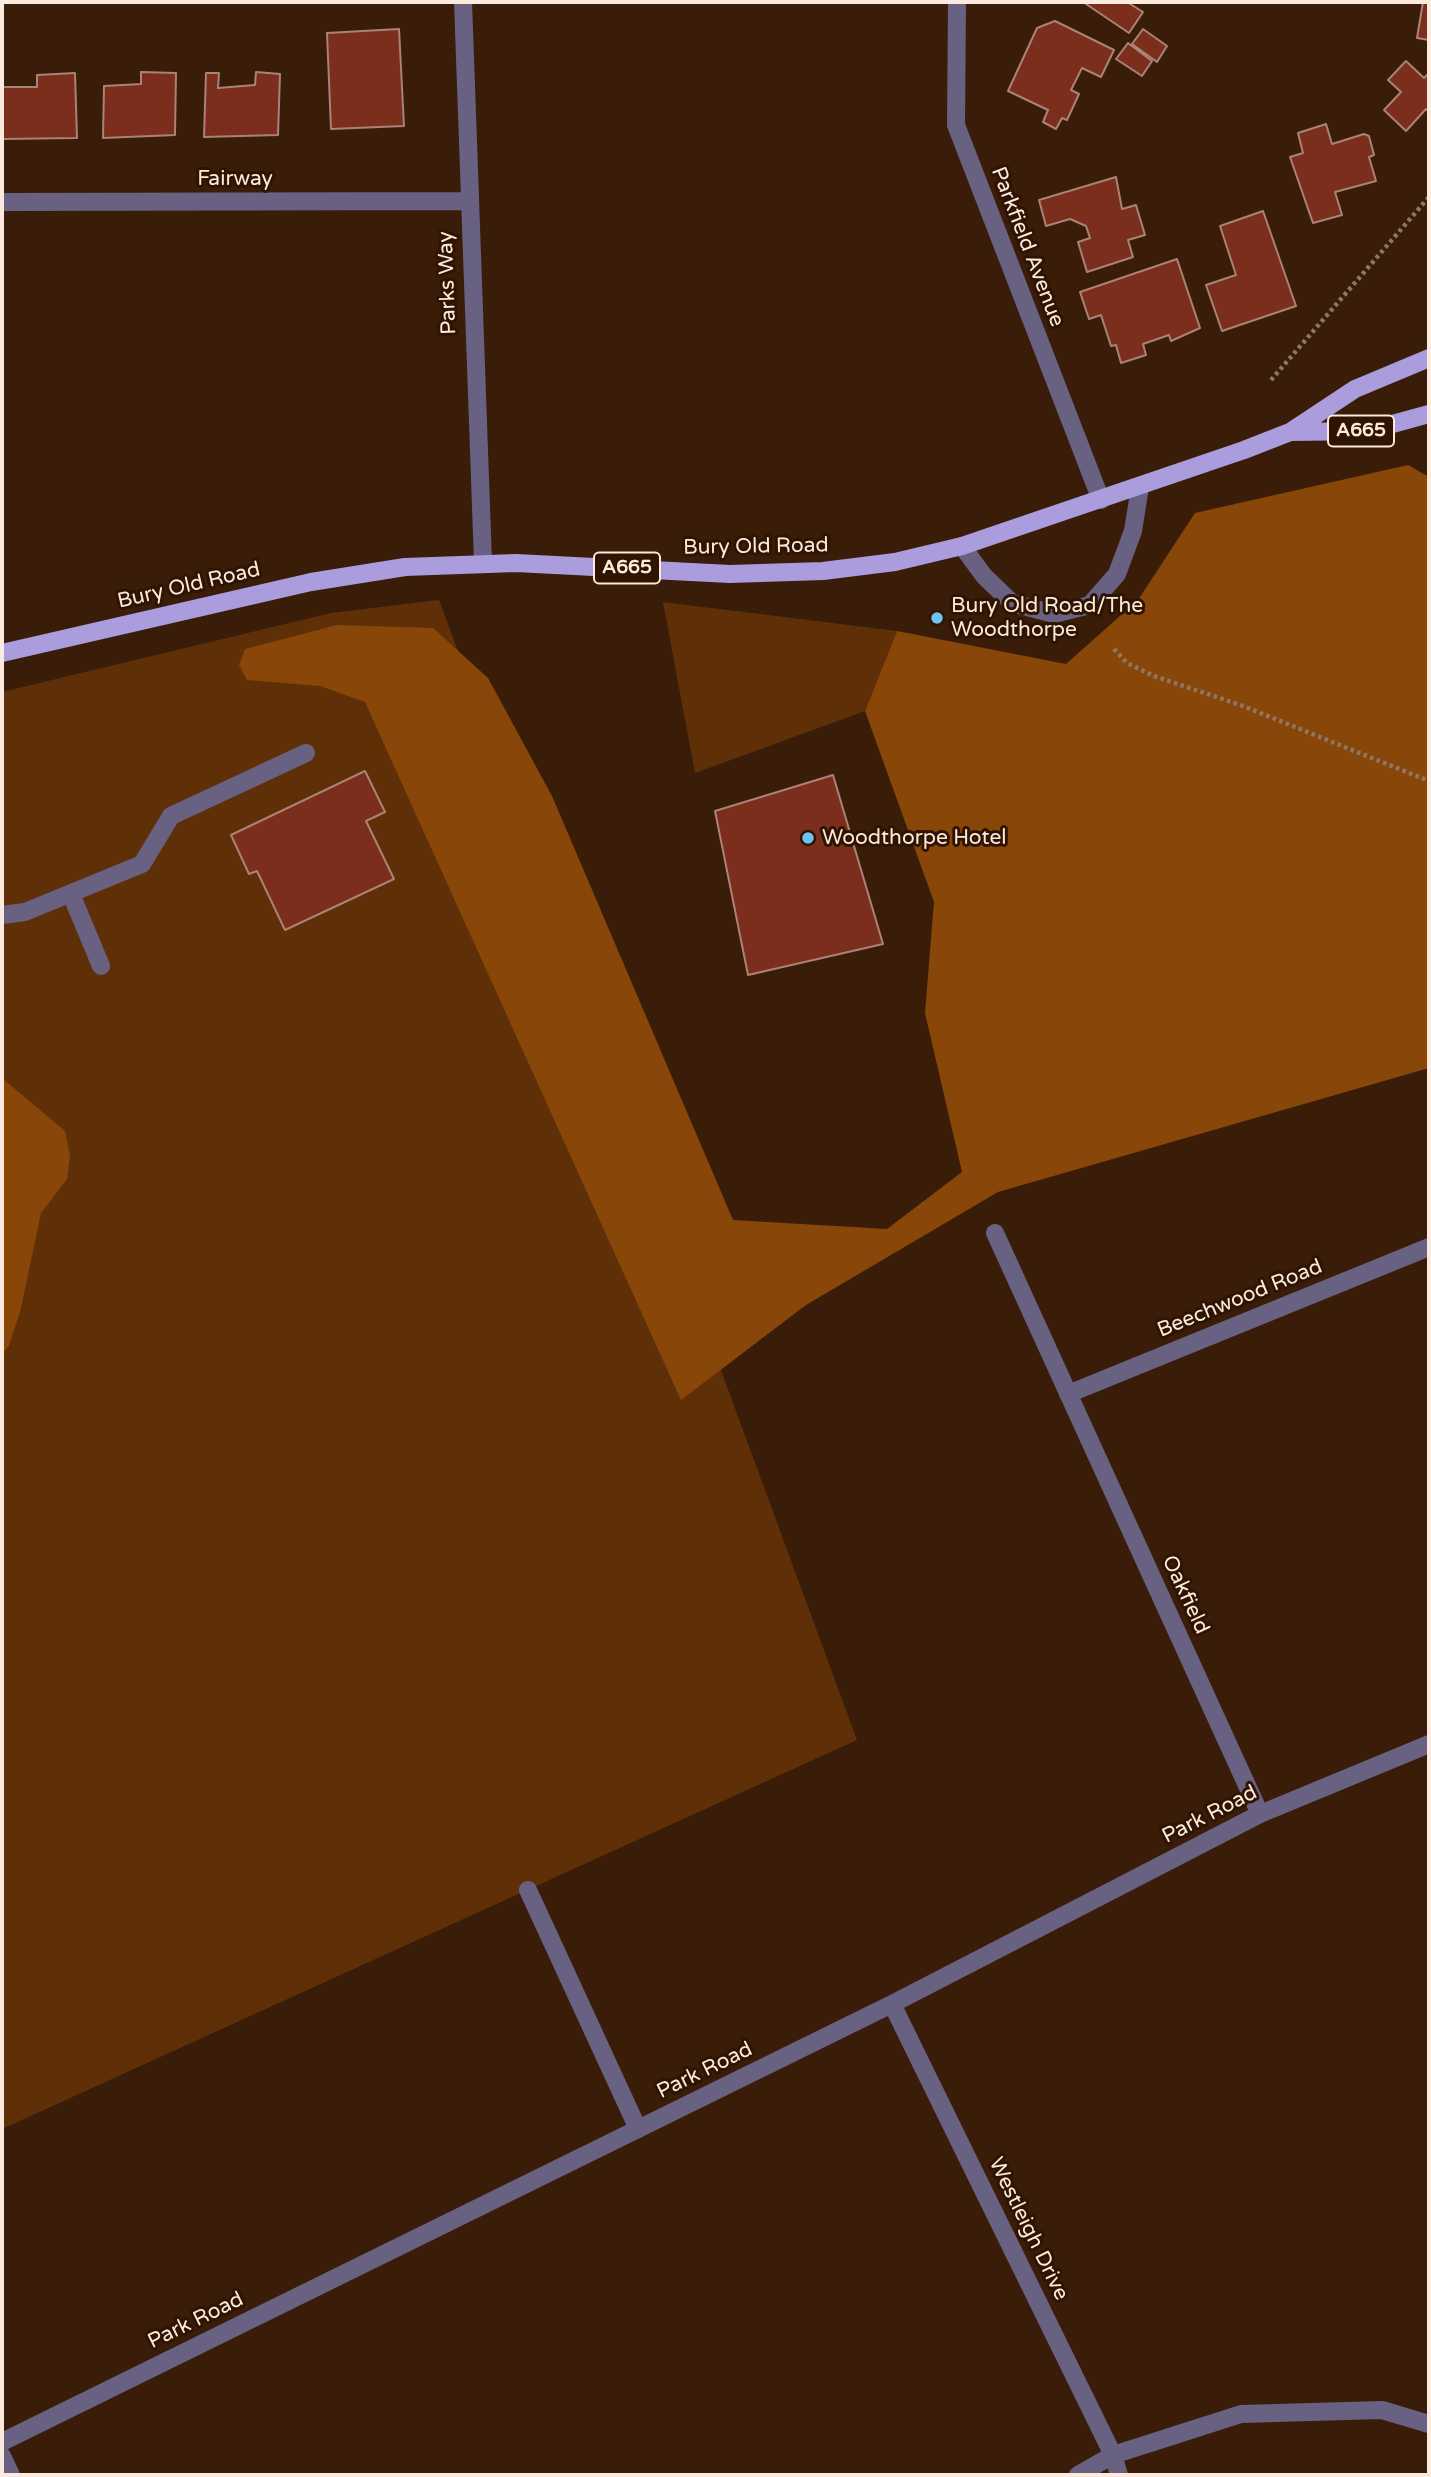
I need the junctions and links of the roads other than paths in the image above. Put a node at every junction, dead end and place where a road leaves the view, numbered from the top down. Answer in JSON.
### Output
{"nodes":[{"id":1,"x":463,"y":2,"type":"edge"},
{"id":2,"x":957,"y":2,"type":"edge"},
{"id":3,"x":468,"y":201,"type":"junction"},
{"id":4,"x":2,"y":202,"type":"edge"},
{"id":5,"x":1429,"y":358,"type":"edge"},
{"id":6,"x":1429,"y":414,"type":"edge"},
{"id":7,"x":1290,"y":432,"type":"junction"},
{"id":8,"x":1140,"y":487,"type":"junction"},
{"id":9,"x":1101,"y":500,"type":"junction"},
{"id":10,"x":962,"y":546,"type":"junction"},
{"id":11,"x":483,"y":563,"type":"junction"},
{"id":12,"x":2,"y":653,"type":"edge"},
{"id":13,"x":306,"y":752,"type":"dead end"},
{"id":14,"x":71,"y":894,"type":"junction"},
{"id":15,"x":2,"y":915,"type":"edge"},
{"id":16,"x":101,"y":966,"type":"dead end"},
{"id":17,"x":995,"y":1233,"type":"dead end"},
{"id":18,"x":1429,"y":1247,"type":"edge"},
{"id":19,"x":1068,"y":1394,"type":"junction"},
{"id":20,"x":1429,"y":1744,"type":"edge"},
{"id":21,"x":1260,"y":1814,"type":"junction"},
{"id":22,"x":528,"y":1890,"type":"dead end"},
{"id":23,"x":892,"y":2004,"type":"junction"},
{"id":24,"x":638,"y":2129,"type":"junction"},
{"id":25,"x":1429,"y":2424,"type":"edge"},
{"id":26,"x":2,"y":2442,"type":"edge"},
{"id":27,"x":1113,"y":2455,"type":"junction"},
{"id":28,"x":2,"y":2456,"type":"edge"},
{"id":29,"x":11,"y":2475,"type":"edge"},
{"id":30,"x":1078,"y":2475,"type":"edge"},
{"id":31,"x":1119,"y":2475,"type":"edge"}],
"edges":[{"from":1,"to":3,"type":"street","name":"Parks Way"},
{"from":2,"to":9,"type":"street","name":"Parkfield Avenue"},
{"from":3,"to":4,"type":"street","name":"Fairway"},
{"from":3,"to":11,"type":"street","name":"Parks Way"},
{"from":5,"to":7,"type":"main road","name":"Bury Old Road","number":"A665"},
{"from":6,"to":7,"type":"main road","name":"Bury Old Road","number":"A665"},
{"from":7,"to":8,"type":"main road","name":"Bury Old Road","number":"A665"},
{"from":8,"to":9,"type":"main road","name":"Bury Old Road","number":"A665"},
{"from":8,"to":10,"type":"street"},
{"from":9,"to":10,"type":"main road","name":"Bury Old Road","number":"A665"},
{"from":10,"to":11,"type":"main road","name":"Bury Old Road","number":"A665"},
{"from":11,"to":12,"type":"main road","name":"Bury Old Road","number":"A665"},
{"from":13,"to":14,"type":"street"},
{"from":14,"to":15,"type":"street"},
{"from":14,"to":16,"type":"street"},
{"from":17,"to":19,"type":"street","name":"Oakfield"},
{"from":18,"to":19,"type":"street","name":"Beechwood Road"},
{"from":19,"to":21,"type":"street","name":"Oakfield"},
{"from":20,"to":21,"type":"street","name":"Park Road"},
{"from":21,"to":23,"type":"street","name":"Park Road"},
{"from":22,"to":24,"type":"street"},
{"from":23,"to":24,"type":"street","name":"Park Road"},
{"from":23,"to":27,"type":"street","name":"Westleigh Drive"},
{"from":24,"to":26,"type":"street","name":"Park Road"},
{"from":25,"to":27,"type":"street"},
{"from":27,"to":30,"type":"street"},
{"from":27,"to":31,"type":"street","name":"Westleigh Drive"},
{"from":28,"to":29,"type":"street"}]}
